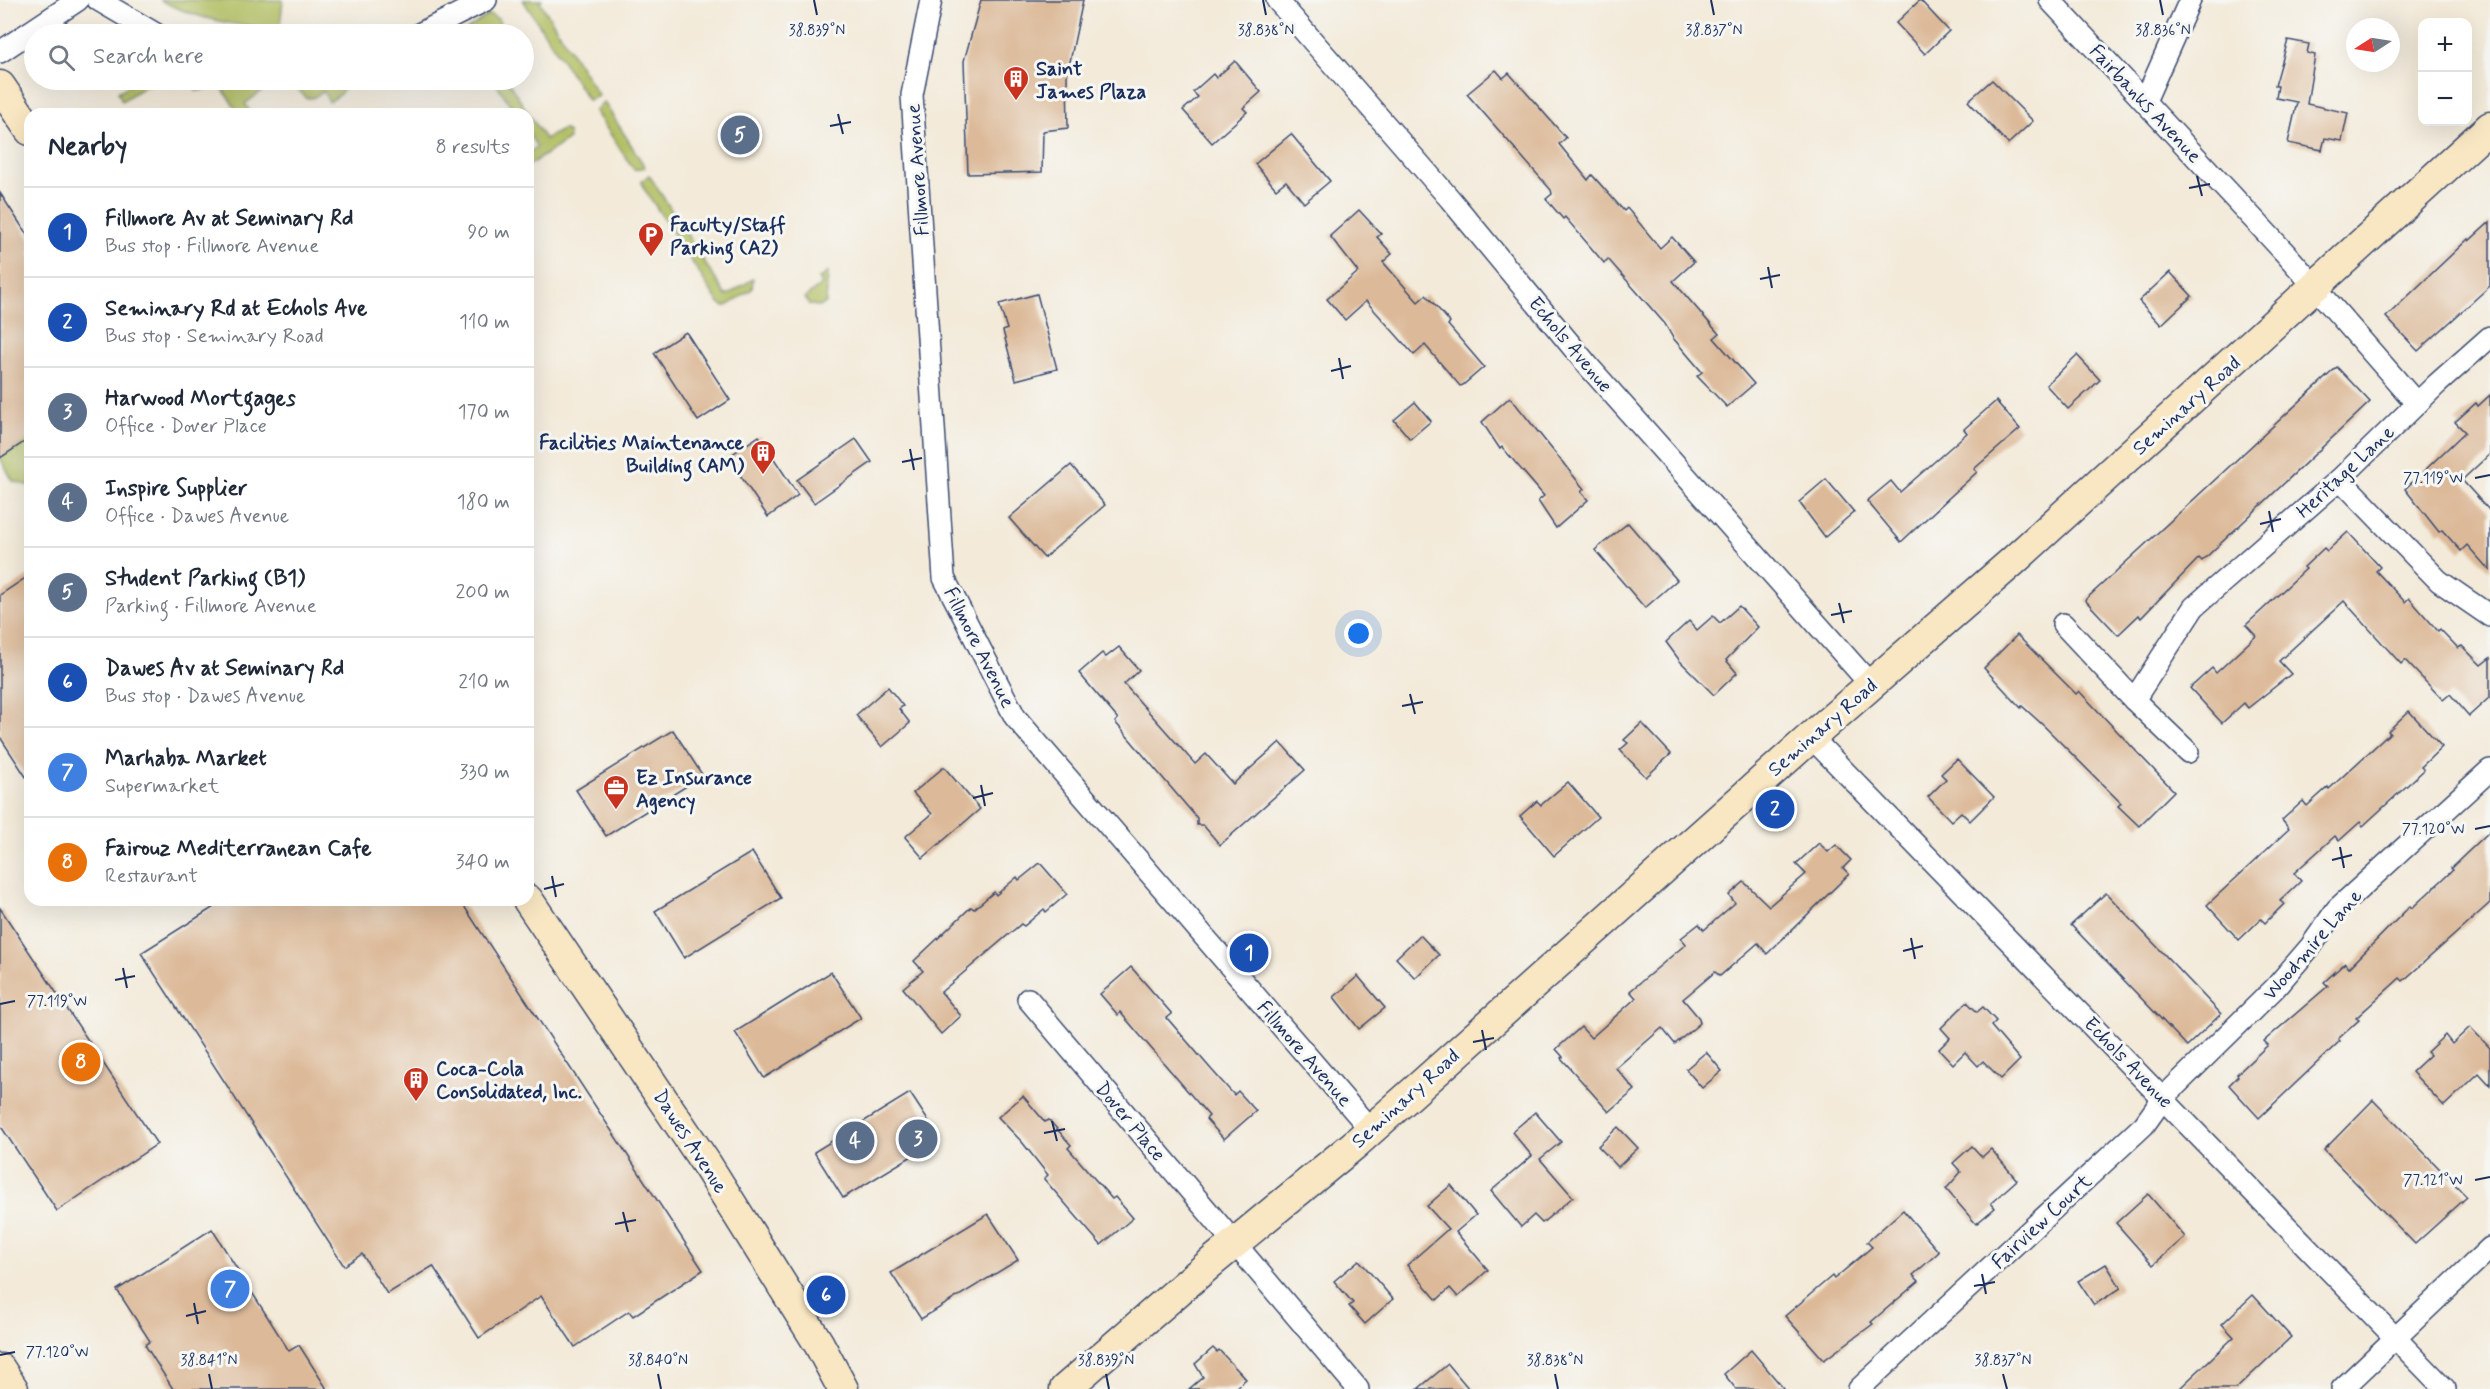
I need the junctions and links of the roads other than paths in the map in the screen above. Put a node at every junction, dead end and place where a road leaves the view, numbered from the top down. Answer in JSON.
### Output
{"nodes":[{"id":1,"x":78,"y":0,"type":"edge"},
{"id":2,"x":98,"y":0,"type":"edge"},
{"id":3,"x":486,"y":0,"type":"edge"},
{"id":4,"x":932,"y":0,"type":"edge"},
{"id":5,"x":1277,"y":0,"type":"edge"},
{"id":6,"x":2050,"y":0,"type":"edge"},
{"id":7,"x":2190,"y":0,"type":"edge"},
{"id":8,"x":42,"y":24,"type":"edge"},
{"id":9,"x":139,"y":24,"type":"edge"},
{"id":10,"x":439,"y":24,"type":"edge"},
{"id":11,"x":24,"y":36,"type":"edge"},
{"id":12,"x":0,"y":52,"type":"edge"},
{"id":13,"x":0,"y":86,"type":"edge"},
{"id":14,"x":2145,"y":101,"type":"junction"},
{"id":15,"x":24,"y":121,"type":"edge"},
{"id":16,"x":2490,"y":127,"type":"edge"},
{"id":17,"x":2314,"y":286,"type":"junction"},
{"id":18,"x":2490,"y":337,"type":"edge"},
{"id":19,"x":2417,"y":404,"type":"junction"},
{"id":20,"x":2340,"y":479,"type":"junction"},
{"id":21,"x":2490,"y":616,"type":"edge"},
{"id":22,"x":2063,"y":624,"type":"dead end"},
{"id":23,"x":1871,"y":685,"type":"junction"},
{"id":24,"x":2134,"y":700,"type":"junction"},
{"id":25,"x":1811,"y":736,"type":"junction"},
{"id":26,"x":2188,"y":752,"type":"dead end"},
{"id":27,"x":2490,"y":770,"type":"edge"},
{"id":28,"x":532,"y":906,"type":"edge"},
{"id":29,"x":1028,"y":999,"type":"dead end"},
{"id":30,"x":2164,"y":1097,"type":"junction"},
{"id":31,"x":1370,"y":1129,"type":"junction"},
{"id":32,"x":1234,"y":1243,"type":"junction"},
{"id":33,"x":2490,"y":1248,"type":"edge"},
{"id":34,"x":2393,"y":1338,"type":"junction"},
{"id":35,"x":0,"y":1369,"type":"edge"},
{"id":36,"x":13,"y":1389,"type":"edge"},
{"id":37,"x":843,"y":1389,"type":"edge"},
{"id":38,"x":1065,"y":1389,"type":"edge"},
{"id":39,"x":1358,"y":1389,"type":"edge"},
{"id":40,"x":1859,"y":1389,"type":"edge"},
{"id":41,"x":2342,"y":1389,"type":"edge"},
{"id":42,"x":2445,"y":1389,"type":"edge"}],
"edges":[{"from":1,"to":8,"type":"street"},
{"from":2,"to":9,"type":"street"},
{"from":3,"to":10,"type":"street"},
{"from":4,"to":31,"type":"street","name":"Fillmore Avenue"},
{"from":5,"to":23,"type":"street","name":"Echols Avenue"},
{"from":6,"to":14,"type":"street","name":"Fairbanks Avenue"},
{"from":7,"to":14,"type":"street"},
{"from":11,"to":12,"type":"street"},
{"from":13,"to":15,"type":"main road"},
{"from":14,"to":17,"type":"street","name":"Fairbanks Avenue"},
{"from":16,"to":17,"type":"main road","name":"Seminary Road"},
{"from":17,"to":19,"type":"street"},
{"from":17,"to":23,"type":"main road","name":"Seminary Road"},
{"from":18,"to":19,"type":"street","name":"Heritage Lane"},
{"from":19,"to":20,"type":"street","name":"Heritage Lane"},
{"from":20,"to":21,"type":"street"},
{"from":20,"to":24,"type":"street","name":"Heritage Lane"},
{"from":22,"to":24,"type":"street"},
{"from":23,"to":25,"type":"main road","name":"Seminary Road"},
{"from":24,"to":26,"type":"street"},
{"from":25,"to":30,"type":"street","name":"Echols Avenue"},
{"from":25,"to":31,"type":"main road","name":"Seminary Road"},
{"from":27,"to":30,"type":"street","name":"Woodmire Lane"},
{"from":28,"to":37,"type":"main road","name":"Dawes Avenue"},
{"from":29,"to":32,"type":"street","name":"Dover Place"},
{"from":30,"to":34,"type":"street","name":"Echols Avenue"},
{"from":30,"to":40,"type":"street","name":"Fairview Court"},
{"from":31,"to":32,"type":"main road","name":"Seminary Road"},
{"from":32,"to":38,"type":"main road","name":"Seminary Road"},
{"from":32,"to":39,"type":"street"},
{"from":33,"to":34,"type":"street"},
{"from":34,"to":41,"type":"street"},
{"from":34,"to":42,"type":"street","name":"Echols Avenue"},
{"from":35,"to":36,"type":"main road"}]}
